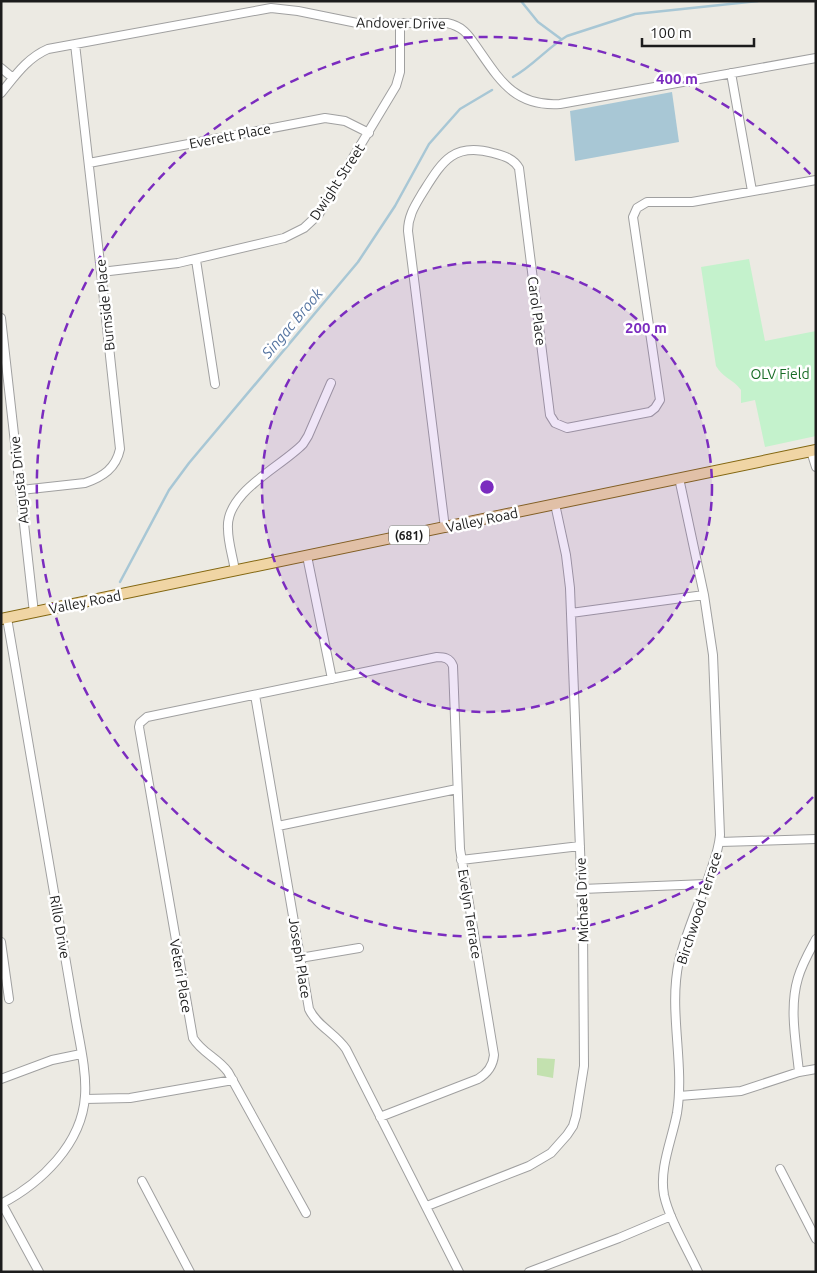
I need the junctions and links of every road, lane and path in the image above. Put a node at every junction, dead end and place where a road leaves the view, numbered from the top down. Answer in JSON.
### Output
{"nodes":[{"id":1,"x":400,"y":23,"type":"junction"},
{"id":2,"x":75,"y":44,"type":"junction"},
{"id":3,"x":816,"y":58,"type":"edge"},
{"id":4,"x":1,"y":68,"type":"edge"},
{"id":5,"x":731,"y":73,"type":"junction"},
{"id":6,"x":13,"y":78,"type":"junction"},
{"id":7,"x":1,"y":93,"type":"edge"},
{"id":8,"x":369,"y":133,"type":"junction"},
{"id":9,"x":89,"y":163,"type":"junction"},
{"id":10,"x":816,"y":180,"type":"edge"},
{"id":11,"x":752,"y":191,"type":"junction"},
{"id":12,"x":196,"y":260,"type":"junction"},
{"id":13,"x":101,"y":272,"type":"junction"},
{"id":14,"x":1,"y":318,"type":"edge"},
{"id":15,"x":331,"y":383,"type":"dead end"},
{"id":16,"x":215,"y":384,"type":"dead end"},
{"id":17,"x":814,"y":450,"type":"edge"},
{"id":18,"x":816,"y":468,"type":"edge"},
{"id":19,"x":679,"y":478,"type":"junction"},
{"id":20,"x":21,"y":490,"type":"junction"},
{"id":21,"x":555,"y":504,"type":"junction"},
{"id":22,"x":445,"y":528,"type":"junction"},
{"id":23,"x":307,"y":556,"type":"junction"},
{"id":24,"x":235,"y":571,"type":"junction"},
{"id":25,"x":704,"y":595,"type":"junction"},
{"id":26,"x":34,"y":612,"type":"junction"},
{"id":27,"x":571,"y":613,"type":"junction"},
{"id":28,"x":4,"y":619,"type":"edge"},
{"id":29,"x":332,"y":679,"type":"junction"},
{"id":30,"x":255,"y":695,"type":"junction"},
{"id":31,"x":457,"y":789,"type":"junction"},
{"id":32,"x":278,"y":826,"type":"junction"},
{"id":33,"x":816,"y":839,"type":"edge"},
{"id":34,"x":720,"y":842,"type":"junction"},
{"id":35,"x":580,"y":846,"type":"junction"},
{"id":36,"x":461,"y":860,"type":"junction"},
{"id":37,"x":706,"y":884,"type":"junction"},
{"id":38,"x":582,"y":889,"type":"junction"},
{"id":39,"x":816,"y":939,"type":"edge"},
{"id":40,"x":1,"y":942,"type":"edge"},
{"id":41,"x":359,"y":948,"type":"dead end"},
{"id":42,"x":300,"y":958,"type":"junction"},
{"id":43,"x":9,"y":1000,"type":"dead end"},
{"id":44,"x":81,"y":1054,"type":"junction"},
{"id":45,"x":816,"y":1069,"type":"edge"},
{"id":46,"x":799,"y":1072,"type":"junction"},
{"id":47,"x":1,"y":1079,"type":"edge"},
{"id":48,"x":233,"y":1080,"type":"junction"},
{"id":49,"x":679,"y":1096,"type":"junction"},
{"id":50,"x":85,"y":1099,"type":"junction"},
{"id":51,"x":380,"y":1117,"type":"junction"},
{"id":52,"x":780,"y":1169,"type":"dead end"},
{"id":53,"x":142,"y":1181,"type":"dead end"},
{"id":54,"x":2,"y":1204,"type":"edge"},
{"id":55,"x":427,"y":1206,"type":"junction"},
{"id":56,"x":306,"y":1214,"type":"dead end"},
{"id":57,"x":671,"y":1216,"type":"junction"},
{"id":58,"x":816,"y":1239,"type":"edge"},
{"id":59,"x":39,"y":1272,"type":"edge"},
{"id":60,"x":190,"y":1272,"type":"edge"},
{"id":61,"x":459,"y":1272,"type":"edge"},
{"id":62,"x":529,"y":1272,"type":"edge"},
{"id":63,"x":698,"y":1272,"type":"edge"}],
"edges":[{"from":1,"to":2,"type":"street","name":"Andover Drive"},
{"from":1,"to":5,"type":"street","name":"Andover Drive"},
{"from":1,"to":8,"type":"street","name":"Dwight Street"},
{"from":2,"to":6,"type":"street","name":"Andover Drive"},
{"from":2,"to":9,"type":"street","name":"Burnside Place"},
{"from":3,"to":5,"type":"street","name":"Andover Drive"},
{"from":4,"to":6,"type":"street"},
{"from":5,"to":11,"type":"street"},
{"from":6,"to":7,"type":"street","name":"Andover Drive"},
{"from":8,"to":9,"type":"street","name":"Everett Place"},
{"from":8,"to":12,"type":"street","name":"Dwight Street"},
{"from":9,"to":13,"type":"street","name":"Burnside Place"},
{"from":10,"to":11,"type":"street","name":"Carol Place"},
{"from":11,"to":22,"type":"street","name":"Carol Place"},
{"from":12,"to":13,"type":"street","name":"Dwight Street"},
{"from":12,"to":16,"type":"street"},
{"from":13,"to":20,"type":"street","name":"Burnside Place"},
{"from":14,"to":20,"type":"street","name":"Augusta Drive"},
{"from":15,"to":24,"type":"street"},
{"from":17,"to":18,"type":"street"},
{"from":17,"to":19,"type":"main road","name":"Valley Road","number":"(681)"},
{"from":19,"to":21,"type":"main road","name":"Valley Road","number":"(681)"},
{"from":19,"to":25,"type":"street","name":"Birchwood Terrace"},
{"from":20,"to":26,"type":"street","name":"Augusta Drive"},
{"from":21,"to":22,"type":"main road","name":"Valley Road","number":"(681)"},
{"from":21,"to":27,"type":"street","name":"Michael Drive"},
{"from":22,"to":23,"type":"main road","name":"Valley Road","number":"(681)"},
{"from":23,"to":24,"type":"main road","name":"Valley Road","number":"(681)"},
{"from":23,"to":29,"type":"street"},
{"from":24,"to":26,"type":"main road","name":"Valley Road","number":"(681)"},
{"from":25,"to":27,"type":"street"},
{"from":25,"to":34,"type":"street","name":"Birchwood Terrace"},
{"from":26,"to":28,"type":"main road","name":"Valley Road","number":"(681)"},
{"from":27,"to":35,"type":"street","name":"Michael Drive"},
{"from":28,"to":44,"type":"street","name":"Rillo Drive"},
{"from":29,"to":30,"type":"street"},
{"from":29,"to":31,"type":"street","name":"Evelyn Terrace"},
{"from":30,"to":32,"type":"street","name":"Joseph Place"},
{"from":30,"to":48,"type":"street","name":"Veteri Place"},
{"from":31,"to":32,"type":"street"},
{"from":31,"to":36,"type":"street","name":"Evelyn Terrace"},
{"from":32,"to":42,"type":"street","name":"Joseph Place"},
{"from":33,"to":34,"type":"street"},
{"from":34,"to":37,"type":"street","name":"Birchwood Terrace"},
{"from":35,"to":36,"type":"street"},
{"from":35,"to":38,"type":"street","name":"Michael Drive"},
{"from":36,"to":51,"type":"street","name":"Evelyn Terrace"},
{"from":37,"to":38,"type":"street"},
{"from":37,"to":49,"type":"street","name":"Birchwood Terrace"},
{"from":38,"to":55,"type":"street","name":"Michael Drive"},
{"from":39,"to":46,"type":"street"},
{"from":40,"to":43,"type":"street"},
{"from":41,"to":42,"type":"street"},
{"from":42,"to":51,"type":"street","name":"Joseph Place"},
{"from":44,"to":47,"type":"street"},
{"from":44,"to":50,"type":"street","name":"Rillo Drive"},
{"from":45,"to":46,"type":"street"},
{"from":46,"to":49,"type":"street"},
{"from":48,"to":50,"type":"street"},
{"from":48,"to":56,"type":"street","name":"Veteri Place"},
{"from":49,"to":57,"type":"street","name":"Birchwood Terrace"},
{"from":50,"to":54,"type":"street","name":"Rillo Drive"},
{"from":51,"to":55,"type":"street","name":"Joseph Place"},
{"from":52,"to":58,"type":"street"},
{"from":53,"to":60,"type":"street"},
{"from":54,"to":59,"type":"street"},
{"from":55,"to":61,"type":"street","name":"Joseph Place"},
{"from":57,"to":62,"type":"street"},
{"from":57,"to":63,"type":"street","name":"Birchwood Terrace"}]}
